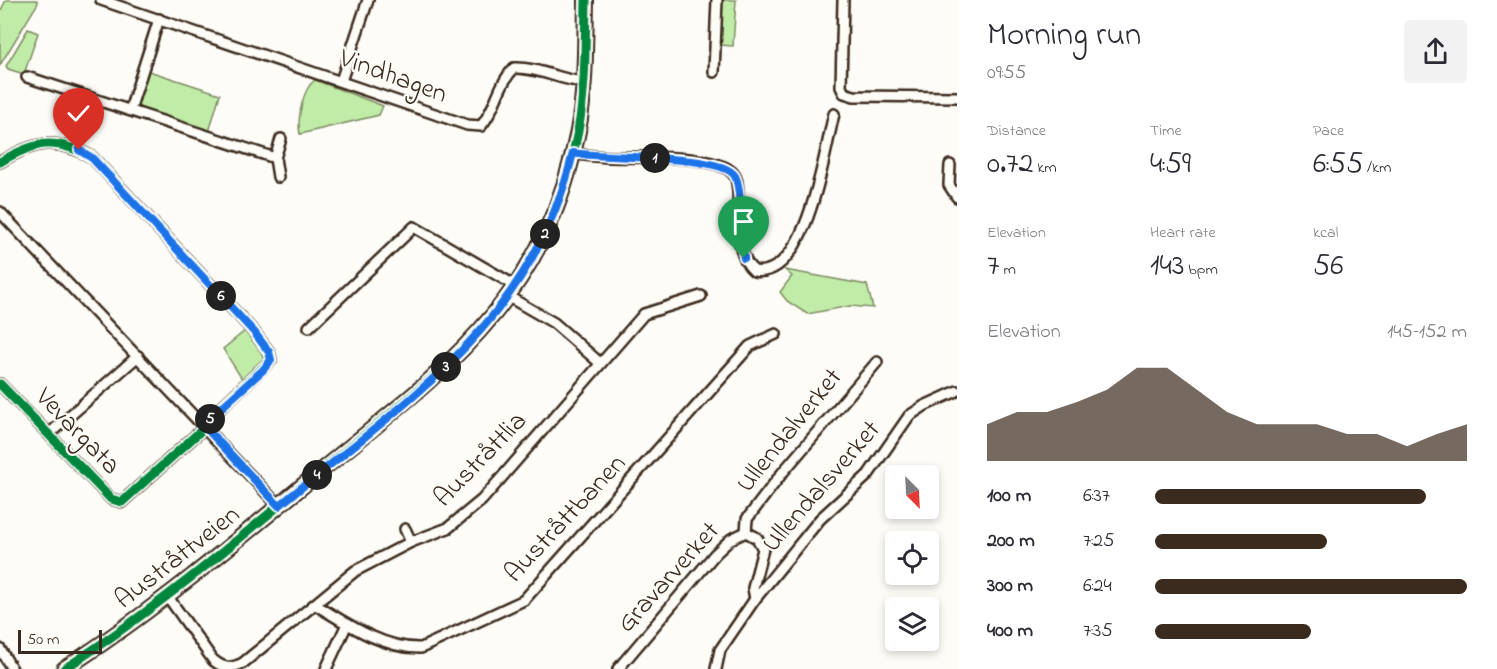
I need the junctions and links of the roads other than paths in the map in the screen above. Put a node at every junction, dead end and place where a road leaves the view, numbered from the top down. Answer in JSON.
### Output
{"nodes":[{"id":1,"x":101,"y":0,"type":"edge"},
{"id":2,"x":368,"y":0,"type":"edge"},
{"id":3,"x":586,"y":0,"type":"edge"},
{"id":4,"x":717,"y":0,"type":"edge"},
{"id":5,"x":843,"y":0,"type":"edge"},
{"id":6,"x":159,"y":19,"type":"junction"},
{"id":7,"x":714,"y":72,"type":"dead end"},
{"id":8,"x":27,"y":77,"type":"dead end"},
{"id":9,"x":341,"y":81,"type":"junction"},
{"id":10,"x":584,"y":82,"type":"junction"},
{"id":11,"x":957,"y":97,"type":"edge"},
{"id":12,"x":130,"y":110,"type":"junction"},
{"id":13,"x":834,"y":114,"type":"dead end"},
{"id":14,"x":281,"y":139,"type":"dead end"},
{"id":15,"x":573,"y":153,"type":"junction"},
{"id":16,"x":275,"y":158,"type":"junction"},
{"id":17,"x":0,"y":162,"type":"edge"},
{"id":18,"x":950,"y":165,"type":"dead end"},
{"id":19,"x":278,"y":177,"type":"dead end"},
{"id":20,"x":957,"y":197,"type":"edge"},
{"id":21,"x":0,"y":212,"type":"edge"},
{"id":22,"x":513,"y":291,"type":"junction"},
{"id":23,"x":701,"y":296,"type":"dead end"},
{"id":24,"x":309,"y":327,"type":"dead end"},
{"id":25,"x":776,"y":334,"type":"dead end"},
{"id":26,"x":138,"y":356,"type":"junction"},
{"id":27,"x":877,"y":362,"type":"dead end"},
{"id":28,"x":600,"y":363,"type":"junction"},
{"id":29,"x":0,"y":384,"type":"edge"},
{"id":30,"x":957,"y":391,"type":"edge"},
{"id":31,"x":205,"y":427,"type":"junction"},
{"id":32,"x":49,"y":435,"type":"junction"},
{"id":33,"x":279,"y":506,"type":"junction"},
{"id":34,"x":405,"y":529,"type":"dead end"},
{"id":35,"x":746,"y":532,"type":"junction"},
{"id":36,"x":411,"y":543,"type":"junction"},
{"id":37,"x":168,"y":597,"type":"junction"},
{"id":38,"x":755,"y":599,"type":"junction"},
{"id":39,"x":316,"y":605,"type":"junction"},
{"id":40,"x":347,"y":624,"type":"junction"},
{"id":41,"x":0,"y":649,"type":"edge"},
{"id":42,"x":233,"y":668,"type":"edge"},
{"id":43,"x":12,"y":669,"type":"edge"},
{"id":44,"x":64,"y":669,"type":"edge"},
{"id":45,"x":326,"y":669,"type":"edge"},
{"id":46,"x":618,"y":669,"type":"edge"},
{"id":47,"x":716,"y":669,"type":"edge"}],
"edges":[{"from":1,"to":6,"type":"street","name":"Vindhagen"},
{"from":2,"to":9,"type":"street"},
{"from":3,"to":10,"type":"main road","name":"Austråttveien"},
{"from":4,"to":7,"type":"street"},
{"from":5,"to":11,"type":"street"},
{"from":6,"to":9,"type":"street","name":"Vindhagen"},
{"from":6,"to":12,"type":"street"},
{"from":8,"to":12,"type":"street"},
{"from":9,"to":10,"type":"street","name":"Vindhagen"},
{"from":10,"to":15,"type":"main road","name":"Austråttveien"},
{"from":12,"to":16,"type":"street"},
{"from":13,"to":15,"type":"street"},
{"from":14,"to":16,"type":"street"},
{"from":15,"to":22,"type":"main road","name":"Austråttveien"},
{"from":16,"to":19,"type":"street"},
{"from":17,"to":31,"type":"street"},
{"from":18,"to":20,"type":"street"},
{"from":21,"to":26,"type":"street"},
{"from":22,"to":24,"type":"street"},
{"from":22,"to":28,"type":"street"},
{"from":22,"to":33,"type":"main road","name":"Austråttveien"},
{"from":23,"to":28,"type":"street","name":"Austråttlia"},
{"from":25,"to":40,"type":"street","name":"Austråttbanen"},
{"from":26,"to":31,"type":"street"},
{"from":26,"to":32,"type":"street"},
{"from":27,"to":35,"type":"street","name":"Ullendalverket"},
{"from":28,"to":36,"type":"street","name":"Austråttlia"},
{"from":29,"to":32,"type":"street","name":"Vevargata"},
{"from":30,"to":38,"type":"street","name":"Ullendalsverket"},
{"from":31,"to":32,"type":"street","name":"Vevargata"},
{"from":31,"to":33,"type":"street"},
{"from":33,"to":37,"type":"main road","name":"Austråttveien"},
{"from":34,"to":36,"type":"street"},
{"from":35,"to":38,"type":"street","name":"Gravarverket"},
{"from":35,"to":46,"type":"street","name":"Gravarverket"},
{"from":36,"to":39,"type":"street","name":"Austråttlia"},
{"from":37,"to":42,"type":"street"},
{"from":37,"to":44,"type":"main road","name":"Austråttveien"},
{"from":38,"to":47,"type":"street","name":"Gravarverket"},
{"from":39,"to":40,"type":"street","name":"Austråttbanen"},
{"from":39,"to":42,"type":"street"},
{"from":40,"to":45,"type":"street"},
{"from":41,"to":43,"type":"street"}]}
